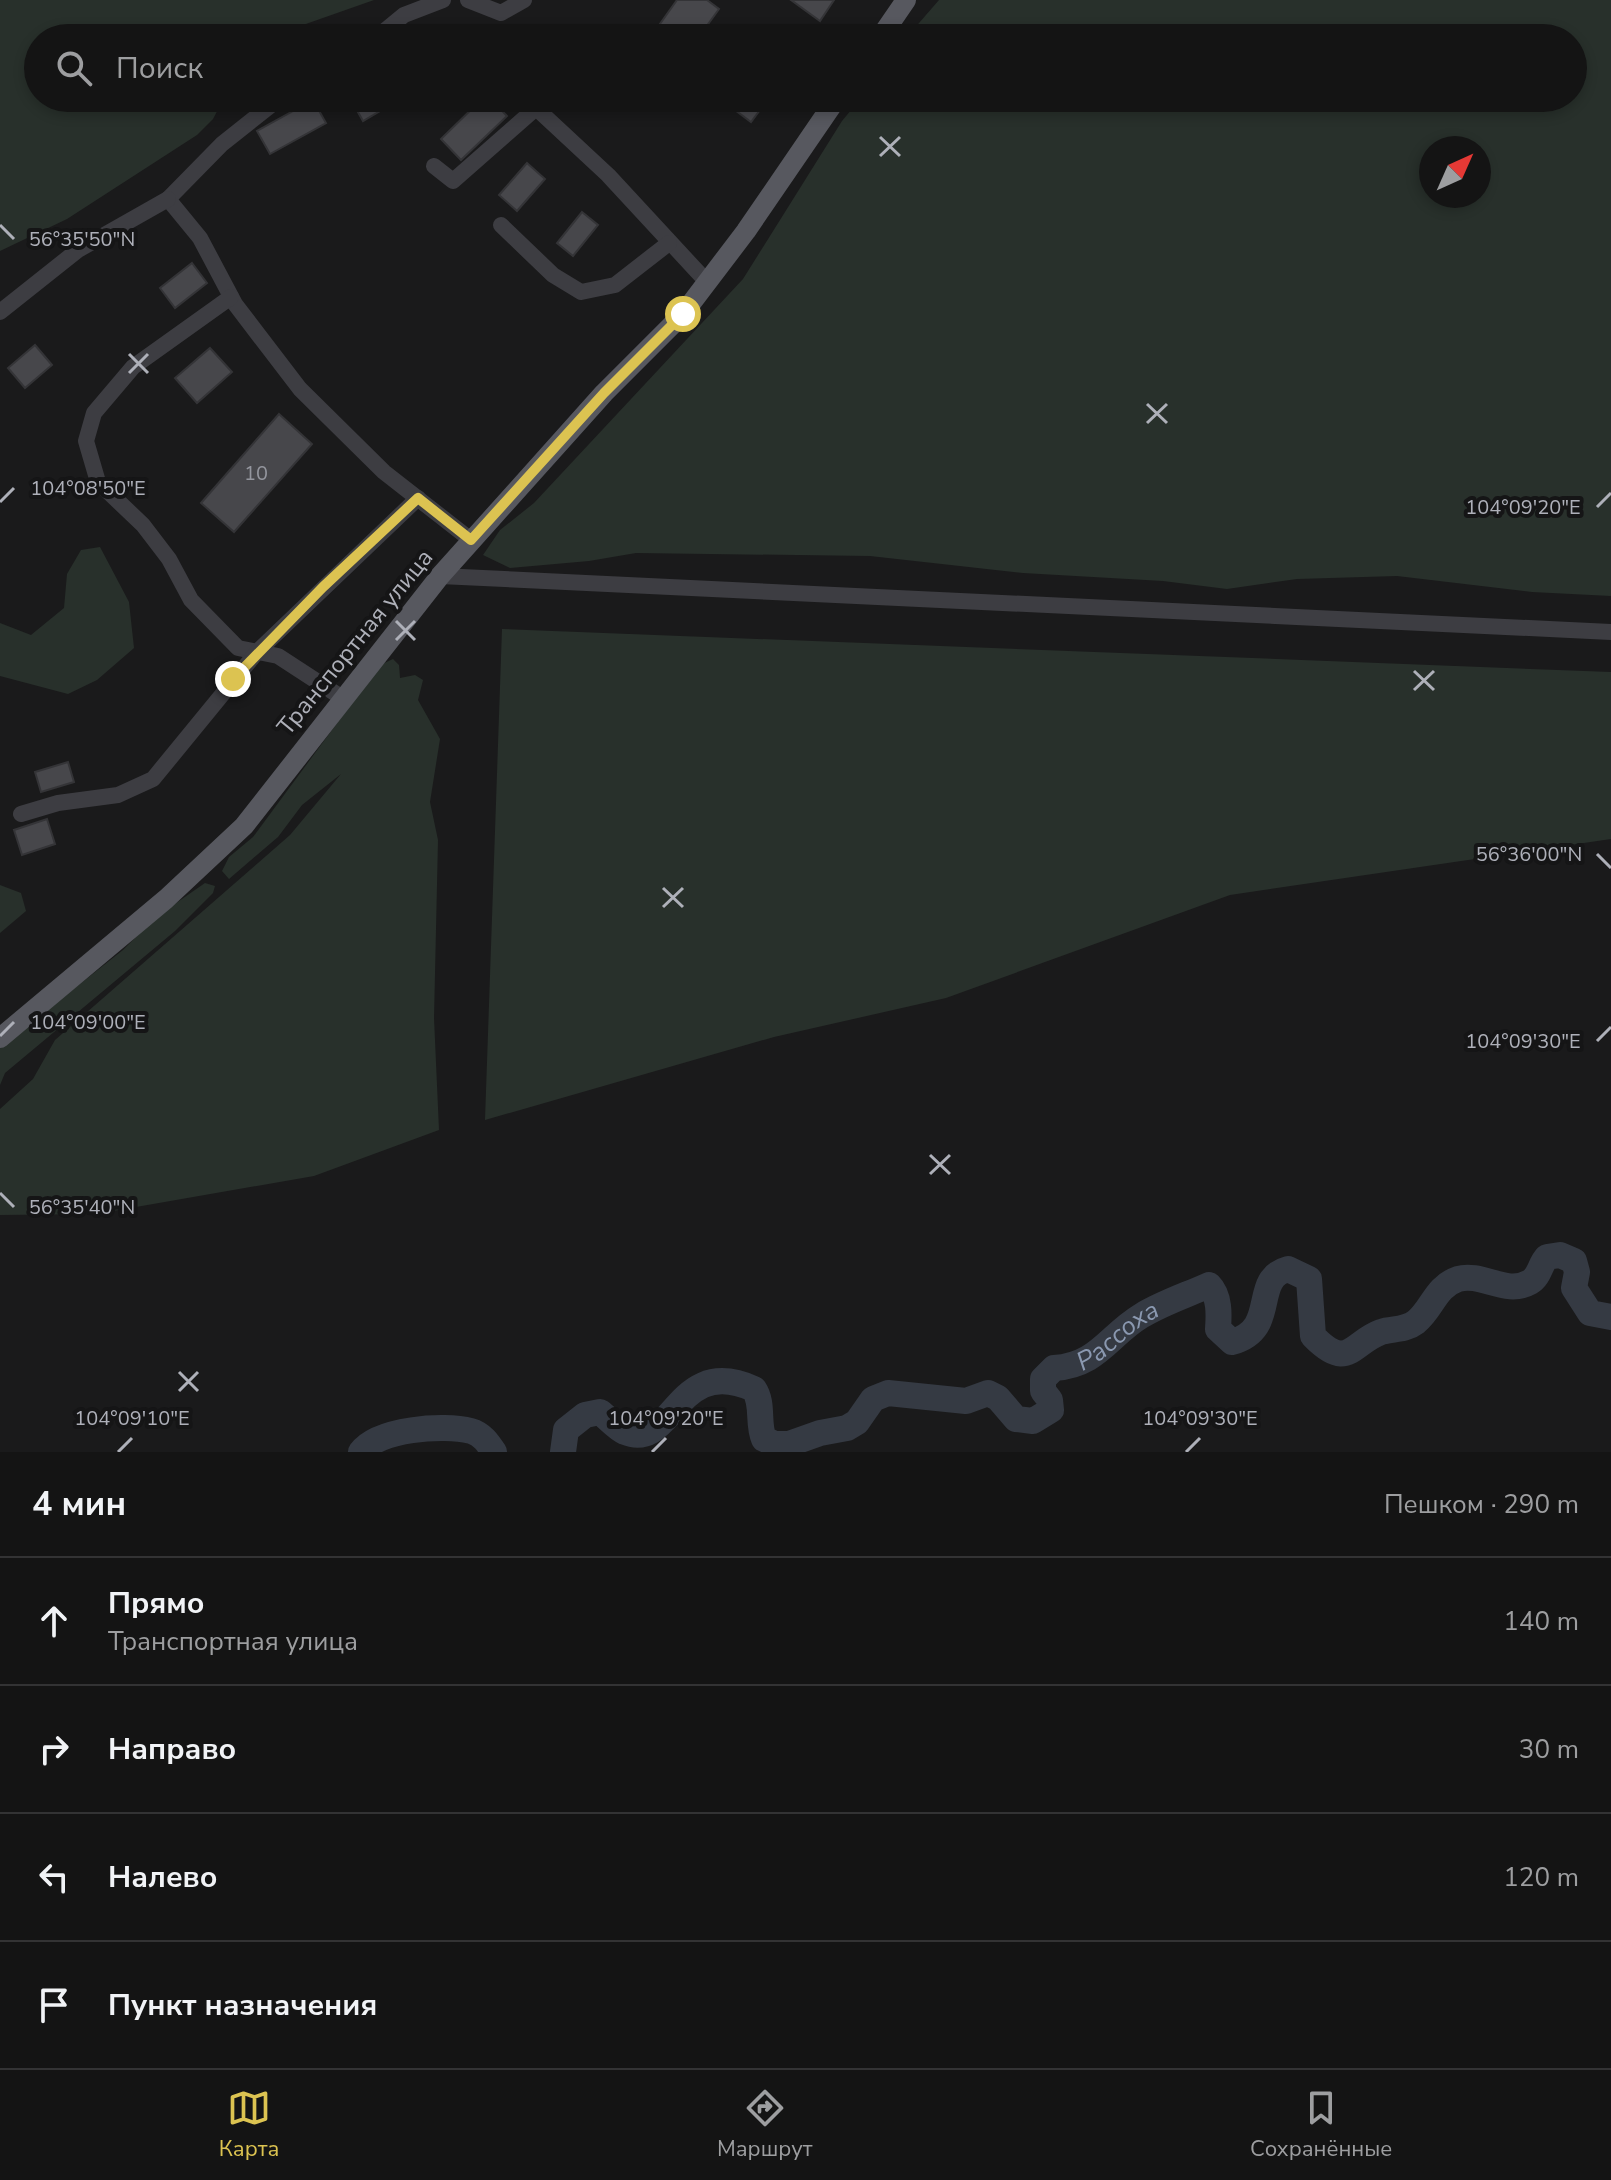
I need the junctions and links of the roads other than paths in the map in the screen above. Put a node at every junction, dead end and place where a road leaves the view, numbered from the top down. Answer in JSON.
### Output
{"nodes":[{"id":1,"x":443,"y":0,"type":"edge"},
{"id":2,"x":468,"y":0,"type":"edge"},
{"id":3,"x":524,"y":0,"type":"edge"},
{"id":4,"x":906,"y":0,"type":"edge"},
{"id":5,"x":393,"y":24,"type":"edge"},
{"id":6,"x":890,"y":24,"type":"edge"},
{"id":7,"x":262,"y":112,"type":"edge"},
{"id":8,"x":531,"y":112,"type":"edge"},
{"id":9,"x":540,"y":112,"type":"edge"},
{"id":10,"x":827,"y":112,"type":"edge"},
{"id":11,"x":434,"y":166,"type":"dead end"},
{"id":12,"x":168,"y":199,"type":"junction"},
{"id":13,"x":501,"y":225,"type":"dead end"},
{"id":14,"x":669,"y":243,"type":"junction"},
{"id":15,"x":707,"y":282,"type":"junction"},
{"id":16,"x":231,"y":297,"type":"junction"},
{"id":17,"x":0,"y":312,"type":"edge"},
{"id":18,"x":418,"y":498,"type":"junction"},
{"id":19,"x":471,"y":540,"type":"junction"},
{"id":20,"x":440,"y":576,"type":"junction"},
{"id":21,"x":1611,"y":632,"type":"edge"},
{"id":22,"x":257,"y":652,"type":"junction"},
{"id":23,"x":344,"y":699,"type":"junction"},
{"id":24,"x":21,"y":814,"type":"dead end"},
{"id":25,"x":0,"y":1038,"type":"edge"}],
"edges":[{"from":1,"to":5,"type":"street"},
{"from":2,"to":3,"type":"street"},
{"from":4,"to":6,"type":"main road"},
{"from":7,"to":12,"type":"street"},
{"from":8,"to":11,"type":"street"},
{"from":9,"to":14,"type":"street"},
{"from":10,"to":15,"type":"main road","name":"Транспортная улица"},
{"from":12,"to":16,"type":"street"},
{"from":12,"to":17,"type":"street"},
{"from":13,"to":14,"type":"street"},
{"from":14,"to":15,"type":"street"},
{"from":15,"to":19,"type":"main road","name":"Транспортная улица"},
{"from":16,"to":18,"type":"street"},
{"from":16,"to":22,"type":"street"},
{"from":18,"to":19,"type":"street"},
{"from":18,"to":22,"type":"street"},
{"from":19,"to":20,"type":"main road","name":"Транспортная улица"},
{"from":20,"to":21,"type":"street"},
{"from":20,"to":23,"type":"main road","name":"Транспортная улица"},
{"from":22,"to":23,"type":"street"},
{"from":22,"to":24,"type":"street"},
{"from":23,"to":25,"type":"main road","name":"Транспортная улица"}]}
